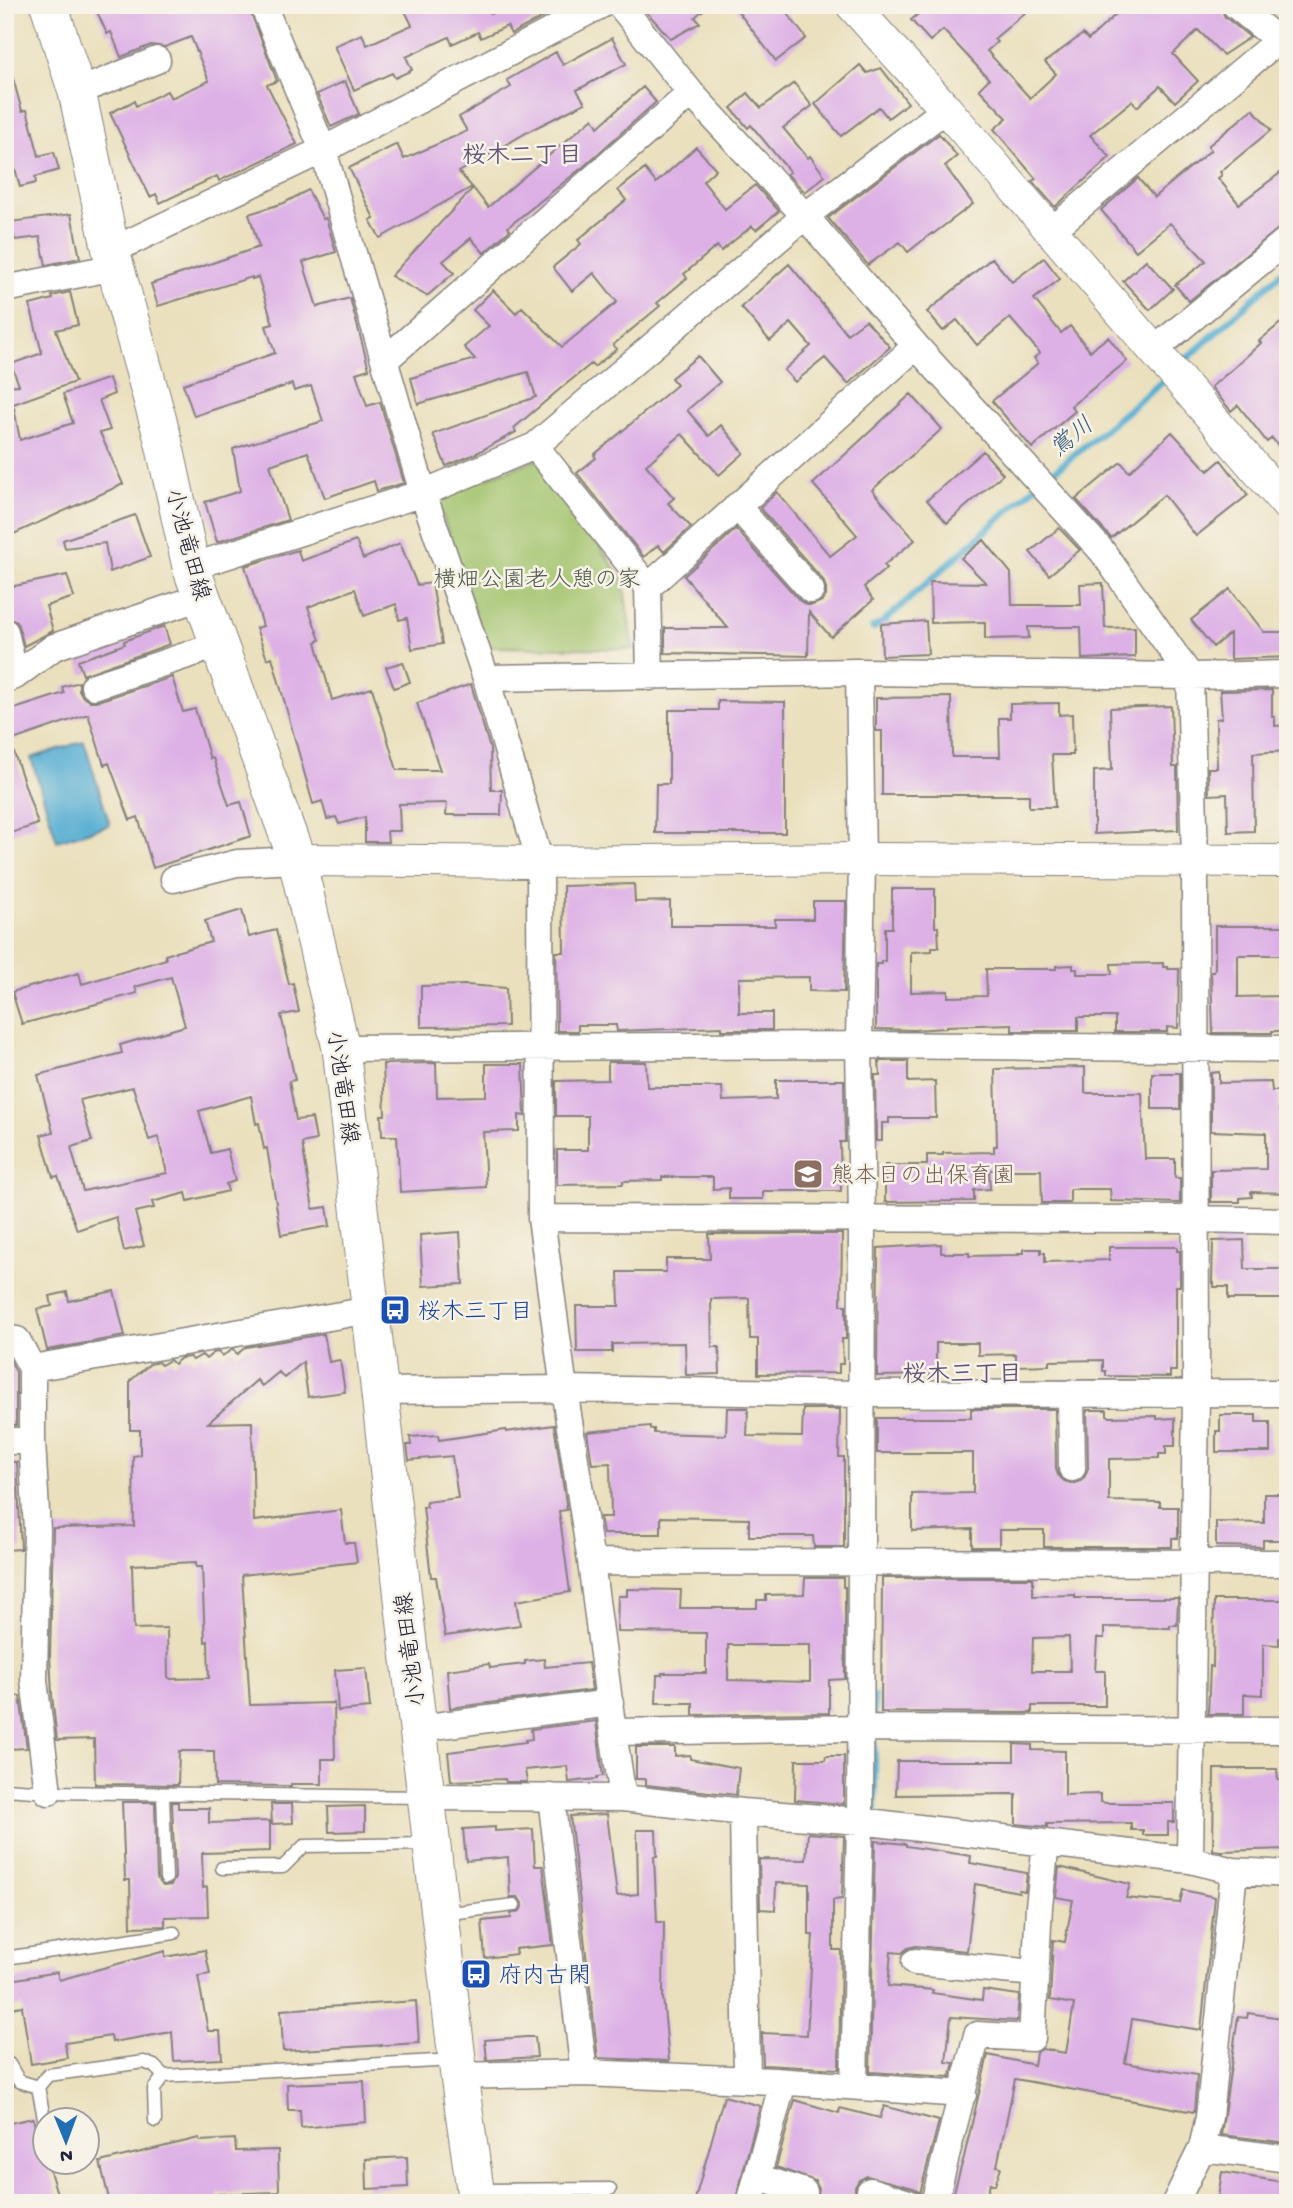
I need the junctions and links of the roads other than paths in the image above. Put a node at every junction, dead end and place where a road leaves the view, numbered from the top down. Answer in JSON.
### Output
{"nodes":[{"id":1,"x":49,"y":5,"type":"edge"},
{"id":2,"x":263,"y":5,"type":"edge"},
{"id":3,"x":601,"y":5,"type":"edge"},
{"id":4,"x":620,"y":5,"type":"edge"},
{"id":5,"x":852,"y":5,"type":"edge"},
{"id":6,"x":1235,"y":5,"type":"edge"},
{"id":7,"x":1284,"y":40,"type":"edge"},
{"id":8,"x":157,"y":60,"type":"dead end"},
{"id":9,"x":77,"y":92,"type":"junction"},
{"id":10,"x":691,"y":93,"type":"junction"},
{"id":11,"x":946,"y":109,"type":"junction"},
{"id":12,"x":323,"y":150,"type":"junction"},
{"id":13,"x":805,"y":216,"type":"junction"},
{"id":14,"x":1051,"y":231,"type":"junction"},
{"id":15,"x":1288,"y":239,"type":"edge"},
{"id":16,"x":113,"y":259,"type":"junction"},
{"id":17,"x":5,"y":289,"type":"edge"},
{"id":18,"x":916,"y":346,"type":"junction"},
{"id":19,"x":1154,"y":350,"type":"junction"},
{"id":20,"x":385,"y":360,"type":"junction"},
{"id":21,"x":535,"y":446,"type":"junction"},
{"id":22,"x":423,"y":493,"type":"junction"},
{"id":23,"x":1285,"y":498,"type":"edge"},
{"id":24,"x":737,"y":506,"type":"junction"},
{"id":25,"x":196,"y":582,"type":"junction"},
{"id":26,"x":648,"y":587,"type":"junction"},
{"id":27,"x":811,"y":590,"type":"dead end"},
{"id":28,"x":5,"y":632,"type":"edge"},
{"id":29,"x":218,"y":645,"type":"junction"},
{"id":30,"x":859,"y":672,"type":"junction"},
{"id":31,"x":1288,"y":674,"type":"edge"},
{"id":32,"x":1190,"y":676,"type":"junction"},
{"id":33,"x":650,"y":677,"type":"junction"},
{"id":34,"x":10,"y":678,"type":"edge"},
{"id":35,"x":486,"y":678,"type":"junction"},
{"id":36,"x":94,"y":686,"type":"dead end"},
{"id":37,"x":862,"y":859,"type":"junction"},
{"id":38,"x":298,"y":860,"type":"junction"},
{"id":39,"x":1288,"y":860,"type":"edge"},
{"id":40,"x":1195,"y":861,"type":"junction"},
{"id":41,"x":540,"y":862,"type":"junction"},
{"id":42,"x":174,"y":879,"type":"dead end"},
{"id":43,"x":859,"y":1045,"type":"junction"},
{"id":44,"x":540,"y":1046,"type":"junction"},
{"id":45,"x":341,"y":1048,"type":"junction"},
{"id":46,"x":1194,"y":1048,"type":"junction"},
{"id":47,"x":1288,"y":1049,"type":"edge"},
{"id":48,"x":541,"y":1218,"type":"junction"},
{"id":49,"x":862,"y":1219,"type":"junction"},
{"id":50,"x":1195,"y":1219,"type":"junction"},
{"id":51,"x":1288,"y":1221,"type":"edge"},
{"id":52,"x":370,"y":1310,"type":"junction"},
{"id":53,"x":5,"y":1338,"type":"edge"},
{"id":54,"x":32,"y":1368,"type":"junction"},
{"id":55,"x":564,"y":1389,"type":"junction"},
{"id":56,"x":379,"y":1391,"type":"junction"},
{"id":57,"x":1071,"y":1393,"type":"junction"},
{"id":58,"x":1196,"y":1393,"type":"junction"},
{"id":59,"x":1288,"y":1393,"type":"edge"},
{"id":60,"x":860,"y":1394,"type":"junction"},
{"id":61,"x":5,"y":1441,"type":"edge"},
{"id":62,"x":32,"y":1441,"type":"junction"},
{"id":63,"x":1072,"y":1468,"type":"dead end"},
{"id":64,"x":861,"y":1561,"type":"junction"},
{"id":65,"x":591,"y":1562,"type":"junction"},
{"id":66,"x":1193,"y":1563,"type":"junction"},
{"id":67,"x":1288,"y":1563,"type":"edge"},
{"id":68,"x":610,"y":1703,"type":"junction"},
{"id":69,"x":419,"y":1728,"type":"junction"},
{"id":70,"x":860,"y":1728,"type":"junction"},
{"id":71,"x":1193,"y":1730,"type":"junction"},
{"id":72,"x":1288,"y":1730,"type":"edge"},
{"id":73,"x":614,"y":1732,"type":"junction"},
{"id":74,"x":5,"y":1789,"type":"edge"},
{"id":75,"x":48,"y":1792,"type":"junction"},
{"id":76,"x":163,"y":1794,"type":"junction"},
{"id":77,"x":428,"y":1797,"type":"junction"},
{"id":78,"x":551,"y":1797,"type":"junction"},
{"id":79,"x":623,"y":1798,"type":"junction"},
{"id":80,"x":743,"y":1812,"type":"junction"},
{"id":81,"x":860,"y":1821,"type":"junction"},
{"id":82,"x":1046,"y":1843,"type":"junction"},
{"id":83,"x":433,"y":1844,"type":"junction"},
{"id":84,"x":1190,"y":1860,"type":"junction"},
{"id":85,"x":222,"y":1868,"type":"dead end"},
{"id":86,"x":1234,"y":1871,"type":"junction"},
{"id":87,"x":1288,"y":1874,"type":"edge"},
{"id":88,"x":166,"y":1878,"type":"dead end"},
{"id":89,"x":514,"y":1905,"type":"dead end"},
{"id":90,"x":441,"y":1914,"type":"junction"},
{"id":91,"x":174,"y":1934,"type":"dead end"},
{"id":92,"x":5,"y":1958,"type":"edge"},
{"id":93,"x":915,"y":1962,"type":"dead end"},
{"id":94,"x":1035,"y":1973,"type":"junction"},
{"id":95,"x":5,"y":2062,"type":"edge"},
{"id":96,"x":458,"y":2068,"type":"junction"},
{"id":97,"x":583,"y":2073,"type":"junction"},
{"id":98,"x":164,"y":2076,"type":"junction"},
{"id":99,"x":747,"y":2080,"type":"junction"},
{"id":100,"x":783,"y":2082,"type":"junction"},
{"id":101,"x":854,"y":2086,"type":"junction"},
{"id":102,"x":38,"y":2087,"type":"junction"},
{"id":103,"x":963,"y":2094,"type":"junction"},
{"id":104,"x":42,"y":2106,"type":"edge"},
{"id":105,"x":155,"y":2121,"type":"dead end"},
{"id":106,"x":1202,"y":2148,"type":"junction"},
{"id":107,"x":1288,"y":2159,"type":"edge"},
{"id":108,"x":757,"y":2177,"type":"junction"},
{"id":109,"x":610,"y":2189,"type":"dead end"},
{"id":110,"x":870,"y":2191,"type":"dead end"},
{"id":111,"x":804,"y":2192,"type":"dead end"},
{"id":112,"x":476,"y":2196,"type":"edge"},
{"id":113,"x":750,"y":2203,"type":"edge"},
{"id":114,"x":908,"y":2203,"type":"edge"},
{"id":115,"x":934,"y":2203,"type":"edge"},
{"id":116,"x":1175,"y":2203,"type":"edge"}],
"edges":[{"from":1,"to":9,"type":"main road","name":"小池竜田線"},
{"from":2,"to":12,"type":"street"},
{"from":3,"to":12,"type":"street"},
{"from":4,"to":10,"type":"street"},
{"from":5,"to":11,"type":"street"},
{"from":6,"to":7,"type":"street"},
{"from":7,"to":14,"type":"street"},
{"from":8,"to":9,"type":"street"},
{"from":9,"to":16,"type":"main road","name":"小池竜田線"},
{"from":10,"to":13,"type":"street"},
{"from":10,"to":20,"type":"street"},
{"from":11,"to":13,"type":"street"},
{"from":11,"to":14,"type":"street"},
{"from":12,"to":16,"type":"street"},
{"from":12,"to":20,"type":"street"},
{"from":13,"to":18,"type":"street"},
{"from":13,"to":21,"type":"street"},
{"from":14,"to":19,"type":"street"},
{"from":15,"to":19,"type":"street"},
{"from":16,"to":17,"type":"street"},
{"from":16,"to":25,"type":"main road","name":"小池竜田線"},
{"from":18,"to":24,"type":"street"},
{"from":18,"to":32,"type":"street"},
{"from":19,"to":23,"type":"street"},
{"from":20,"to":22,"type":"street"},
{"from":21,"to":22,"type":"street"},
{"from":21,"to":26,"type":"street"},
{"from":22,"to":25,"type":"street"},
{"from":22,"to":35,"type":"street"},
{"from":24,"to":26,"type":"street"},
{"from":24,"to":27,"type":"street"},
{"from":25,"to":29,"type":"main road","name":"小池竜田線"},
{"from":25,"to":34,"type":"street"},
{"from":26,"to":33,"type":"street"},
{"from":28,"to":34,"type":"street"},
{"from":29,"to":36,"type":"street"},
{"from":29,"to":38,"type":"main road","name":"小池竜田線"},
{"from":30,"to":32,"type":"street"},
{"from":30,"to":33,"type":"street"},
{"from":30,"to":37,"type":"street"},
{"from":31,"to":32,"type":"street"},
{"from":32,"to":40,"type":"street"},
{"from":33,"to":35,"type":"street"},
{"from":35,"to":41,"type":"street"},
{"from":37,"to":40,"type":"street"},
{"from":37,"to":41,"type":"street"},
{"from":37,"to":43,"type":"street"},
{"from":38,"to":41,"type":"street"},
{"from":38,"to":42,"type":"street"},
{"from":38,"to":45,"type":"main road","name":"小池竜田線"},
{"from":39,"to":40,"type":"street"},
{"from":40,"to":46,"type":"street"},
{"from":41,"to":44,"type":"street"},
{"from":43,"to":44,"type":"street"},
{"from":43,"to":46,"type":"street"},
{"from":43,"to":49,"type":"street"},
{"from":44,"to":45,"type":"street"},
{"from":44,"to":48,"type":"street"},
{"from":45,"to":52,"type":"main road","name":"小池竜田線"},
{"from":46,"to":47,"type":"street"},
{"from":46,"to":50,"type":"street"},
{"from":48,"to":49,"type":"street"},
{"from":48,"to":55,"type":"street"},
{"from":49,"to":50,"type":"street"},
{"from":49,"to":60,"type":"street"},
{"from":50,"to":51,"type":"street"},
{"from":50,"to":58,"type":"street"},
{"from":52,"to":54,"type":"street"},
{"from":52,"to":56,"type":"main road","name":"小池竜田線"},
{"from":53,"to":54,"type":"street"},
{"from":54,"to":62,"type":"street"},
{"from":55,"to":56,"type":"street"},
{"from":55,"to":60,"type":"street"},
{"from":55,"to":65,"type":"street"},
{"from":56,"to":69,"type":"main road","name":"小池竜田線"},
{"from":57,"to":58,"type":"street"},
{"from":57,"to":60,"type":"street"},
{"from":57,"to":63,"type":"street"},
{"from":58,"to":59,"type":"street"},
{"from":58,"to":66,"type":"street"},
{"from":60,"to":64,"type":"street"},
{"from":61,"to":62,"type":"street"},
{"from":62,"to":75,"type":"street"},
{"from":64,"to":65,"type":"street"},
{"from":64,"to":66,"type":"street"},
{"from":64,"to":70,"type":"street"},
{"from":65,"to":68,"type":"street"},
{"from":66,"to":67,"type":"street"},
{"from":66,"to":71,"type":"street"},
{"from":68,"to":69,"type":"street"},
{"from":68,"to":73,"type":"street"},
{"from":69,"to":77,"type":"main road","name":"小池竜田線"},
{"from":70,"to":71,"type":"street"},
{"from":70,"to":73,"type":"street"},
{"from":70,"to":81,"type":"street"},
{"from":71,"to":72,"type":"street"},
{"from":71,"to":84,"type":"street"},
{"from":73,"to":79,"type":"street"},
{"from":74,"to":75,"type":"lane"},
{"from":75,"to":76,"type":"lane"},
{"from":76,"to":77,"type":"lane"},
{"from":76,"to":88,"type":"lane"},
{"from":77,"to":78,"type":"street"},
{"from":77,"to":83,"type":"main road","name":"小池竜田線"},
{"from":78,"to":79,"type":"street"},
{"from":78,"to":97,"type":"street"},
{"from":79,"to":80,"type":"street"},
{"from":80,"to":81,"type":"street"},
{"from":80,"to":99,"type":"street"},
{"from":81,"to":82,"type":"street"},
{"from":81,"to":101,"type":"street"},
{"from":82,"to":84,"type":"street"},
{"from":82,"to":94,"type":"street"},
{"from":83,"to":85,"type":"lane"},
{"from":83,"to":90,"type":"main road","name":"小池竜田線"},
{"from":84,"to":86,"type":"street"},
{"from":86,"to":87,"type":"street"},
{"from":86,"to":106,"type":"street"},
{"from":89,"to":90,"type":"lane"},
{"from":90,"to":96,"type":"main road","name":"小池竜田線"},
{"from":91,"to":92,"type":"lane"},
{"from":93,"to":94,"type":"street"},
{"from":94,"to":103,"type":"street"},
{"from":95,"to":102,"type":"lane"},
{"from":96,"to":97,"type":"street"},
{"from":96,"to":98,"type":"lane"},
{"from":96,"to":112,"type":"main road","name":"小池竜田線"},
{"from":97,"to":99,"type":"street"},
{"from":98,"to":102,"type":"lane"},
{"from":98,"to":105,"type":"lane"},
{"from":99,"to":100,"type":"street"},
{"from":100,"to":101,"type":"street"},
{"from":100,"to":108,"type":"street"},
{"from":101,"to":103,"type":"street"},
{"from":102,"to":104,"type":"lane"},
{"from":103,"to":115,"type":"street"},
{"from":106,"to":107,"type":"street"},
{"from":106,"to":116,"type":"street"},
{"from":108,"to":111,"type":"street"},
{"from":108,"to":113,"type":"street"},
{"from":109,"to":112,"type":"lane"},
{"from":110,"to":114,"type":"street"}]}
